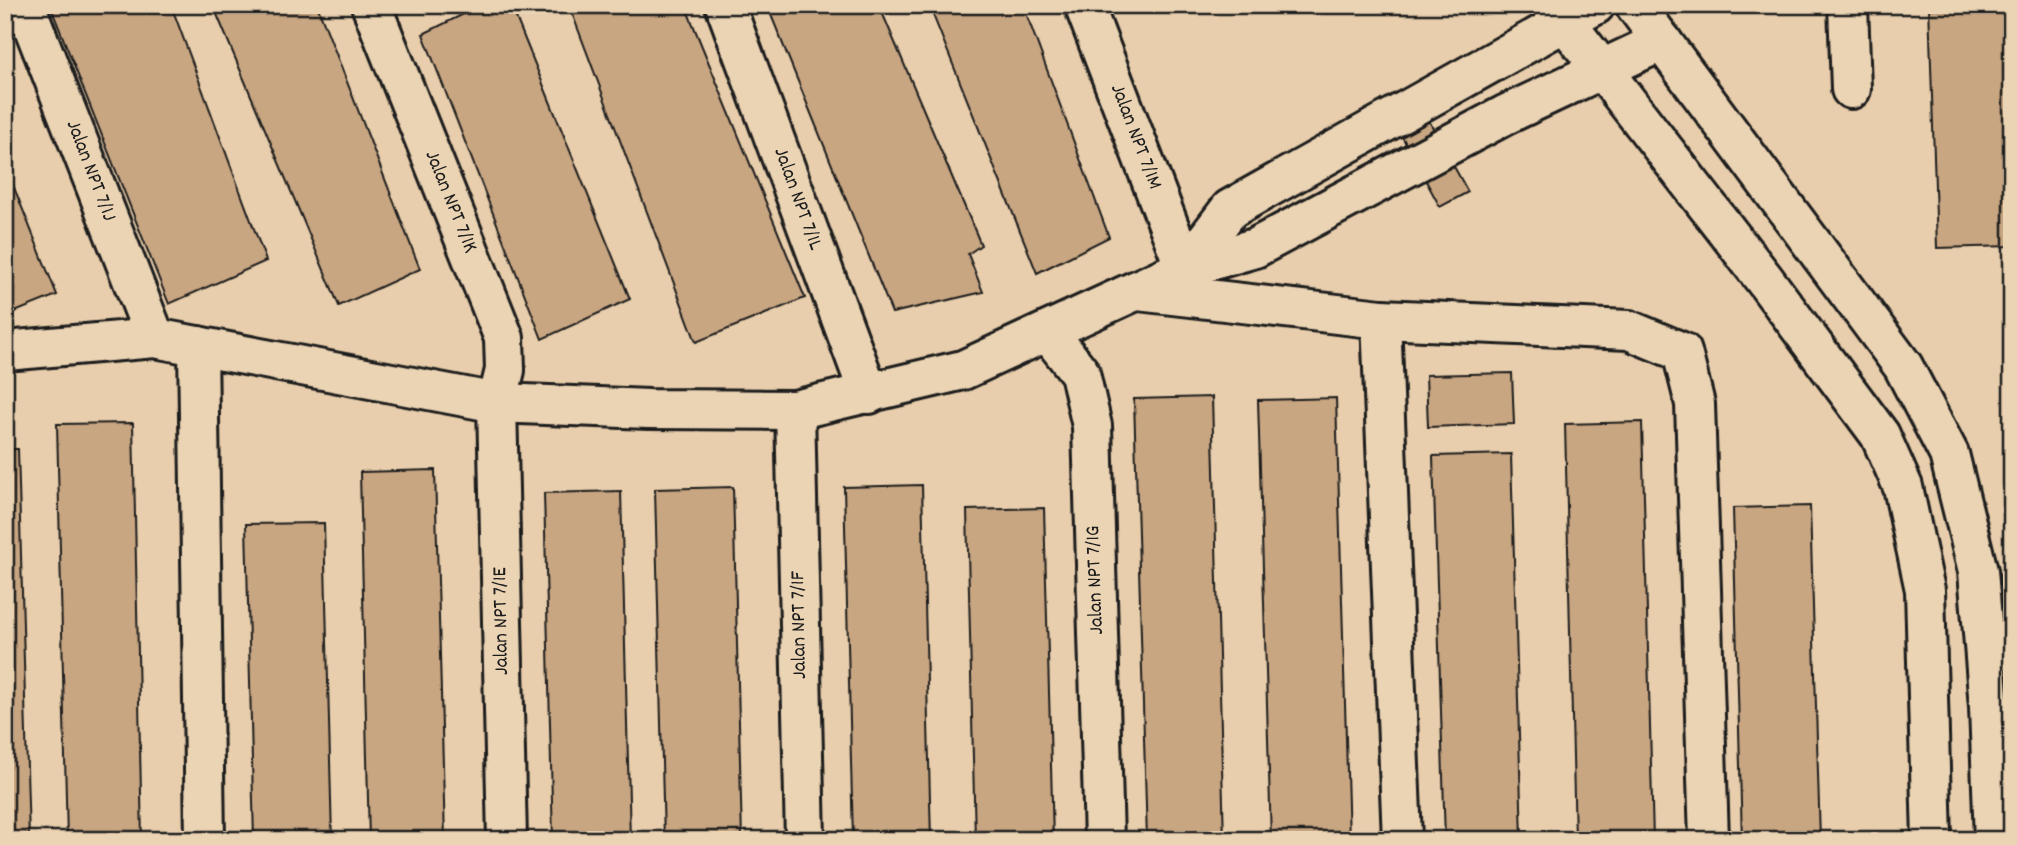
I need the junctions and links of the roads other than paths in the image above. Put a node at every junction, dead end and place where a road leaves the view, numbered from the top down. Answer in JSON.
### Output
{"nodes":[{"id":1,"x":25,"y":5,"type":"edge"},
{"id":2,"x":371,"y":5,"type":"edge"},
{"id":3,"x":725,"y":5,"type":"edge"},
{"id":4,"x":1084,"y":5,"type":"edge"},
{"id":5,"x":1635,"y":5,"type":"edge"},
{"id":6,"x":1848,"y":5,"type":"edge"},
{"id":7,"x":1570,"y":10,"type":"edge"},
{"id":8,"x":1662,"y":41,"type":"junction"},
{"id":9,"x":1601,"y":70,"type":"junction"},
{"id":10,"x":1851,"y":89,"type":"dead end"},
{"id":11,"x":1185,"y":268,"type":"junction"},
{"id":12,"x":1138,"y":291,"type":"junction"},
{"id":13,"x":1381,"y":319,"type":"junction"},
{"id":14,"x":1048,"y":332,"type":"junction"},
{"id":15,"x":155,"y":338,"type":"junction"},
{"id":16,"x":198,"y":346,"type":"junction"},
{"id":17,"x":5,"y":351,"type":"edge"},
{"id":18,"x":869,"y":394,"type":"junction"},
{"id":19,"x":497,"y":403,"type":"junction"},
{"id":20,"x":795,"y":410,"type":"junction"},
{"id":21,"x":205,"y":840,"type":"edge"},
{"id":22,"x":507,"y":840,"type":"edge"},
{"id":23,"x":805,"y":840,"type":"edge"},
{"id":24,"x":1104,"y":840,"type":"edge"},
{"id":25,"x":1402,"y":840,"type":"edge"},
{"id":26,"x":1709,"y":840,"type":"edge"},
{"id":27,"x":1932,"y":840,"type":"edge"},
{"id":28,"x":1994,"y":840,"type":"edge"}],
"edges":[{"from":1,"to":15,"type":"street","name":"Jalan NPT 7/1J"},
{"from":2,"to":19,"type":"street","name":"Jalan NPT 7/1K"},
{"from":3,"to":18,"type":"street","name":"Jalan NPT 7/1L"},
{"from":4,"to":11,"type":"street","name":"Jalan NPT 7/1M"},
{"from":5,"to":8,"type":"street"},
{"from":6,"to":10,"type":"street"},
{"from":7,"to":9,"type":"street"},
{"from":7,"to":11,"type":"street"},
{"from":8,"to":9,"type":"street"},
{"from":8,"to":28,"type":"street"},
{"from":9,"to":11,"type":"street"},
{"from":9,"to":27,"type":"street"},
{"from":11,"to":12,"type":"street"},
{"from":12,"to":13,"type":"street"},
{"from":12,"to":14,"type":"street"},
{"from":13,"to":25,"type":"street"},
{"from":13,"to":26,"type":"street"},
{"from":14,"to":18,"type":"street"},
{"from":14,"to":24,"type":"street","name":"Jalan NPT 7/1G"},
{"from":15,"to":16,"type":"street"},
{"from":15,"to":17,"type":"street"},
{"from":16,"to":19,"type":"street"},
{"from":16,"to":21,"type":"street"},
{"from":18,"to":20,"type":"street"},
{"from":19,"to":20,"type":"street"},
{"from":19,"to":22,"type":"street","name":"Jalan NPT 7/1E"},
{"from":20,"to":23,"type":"street","name":"Jalan NPT 7/1F"}]}
